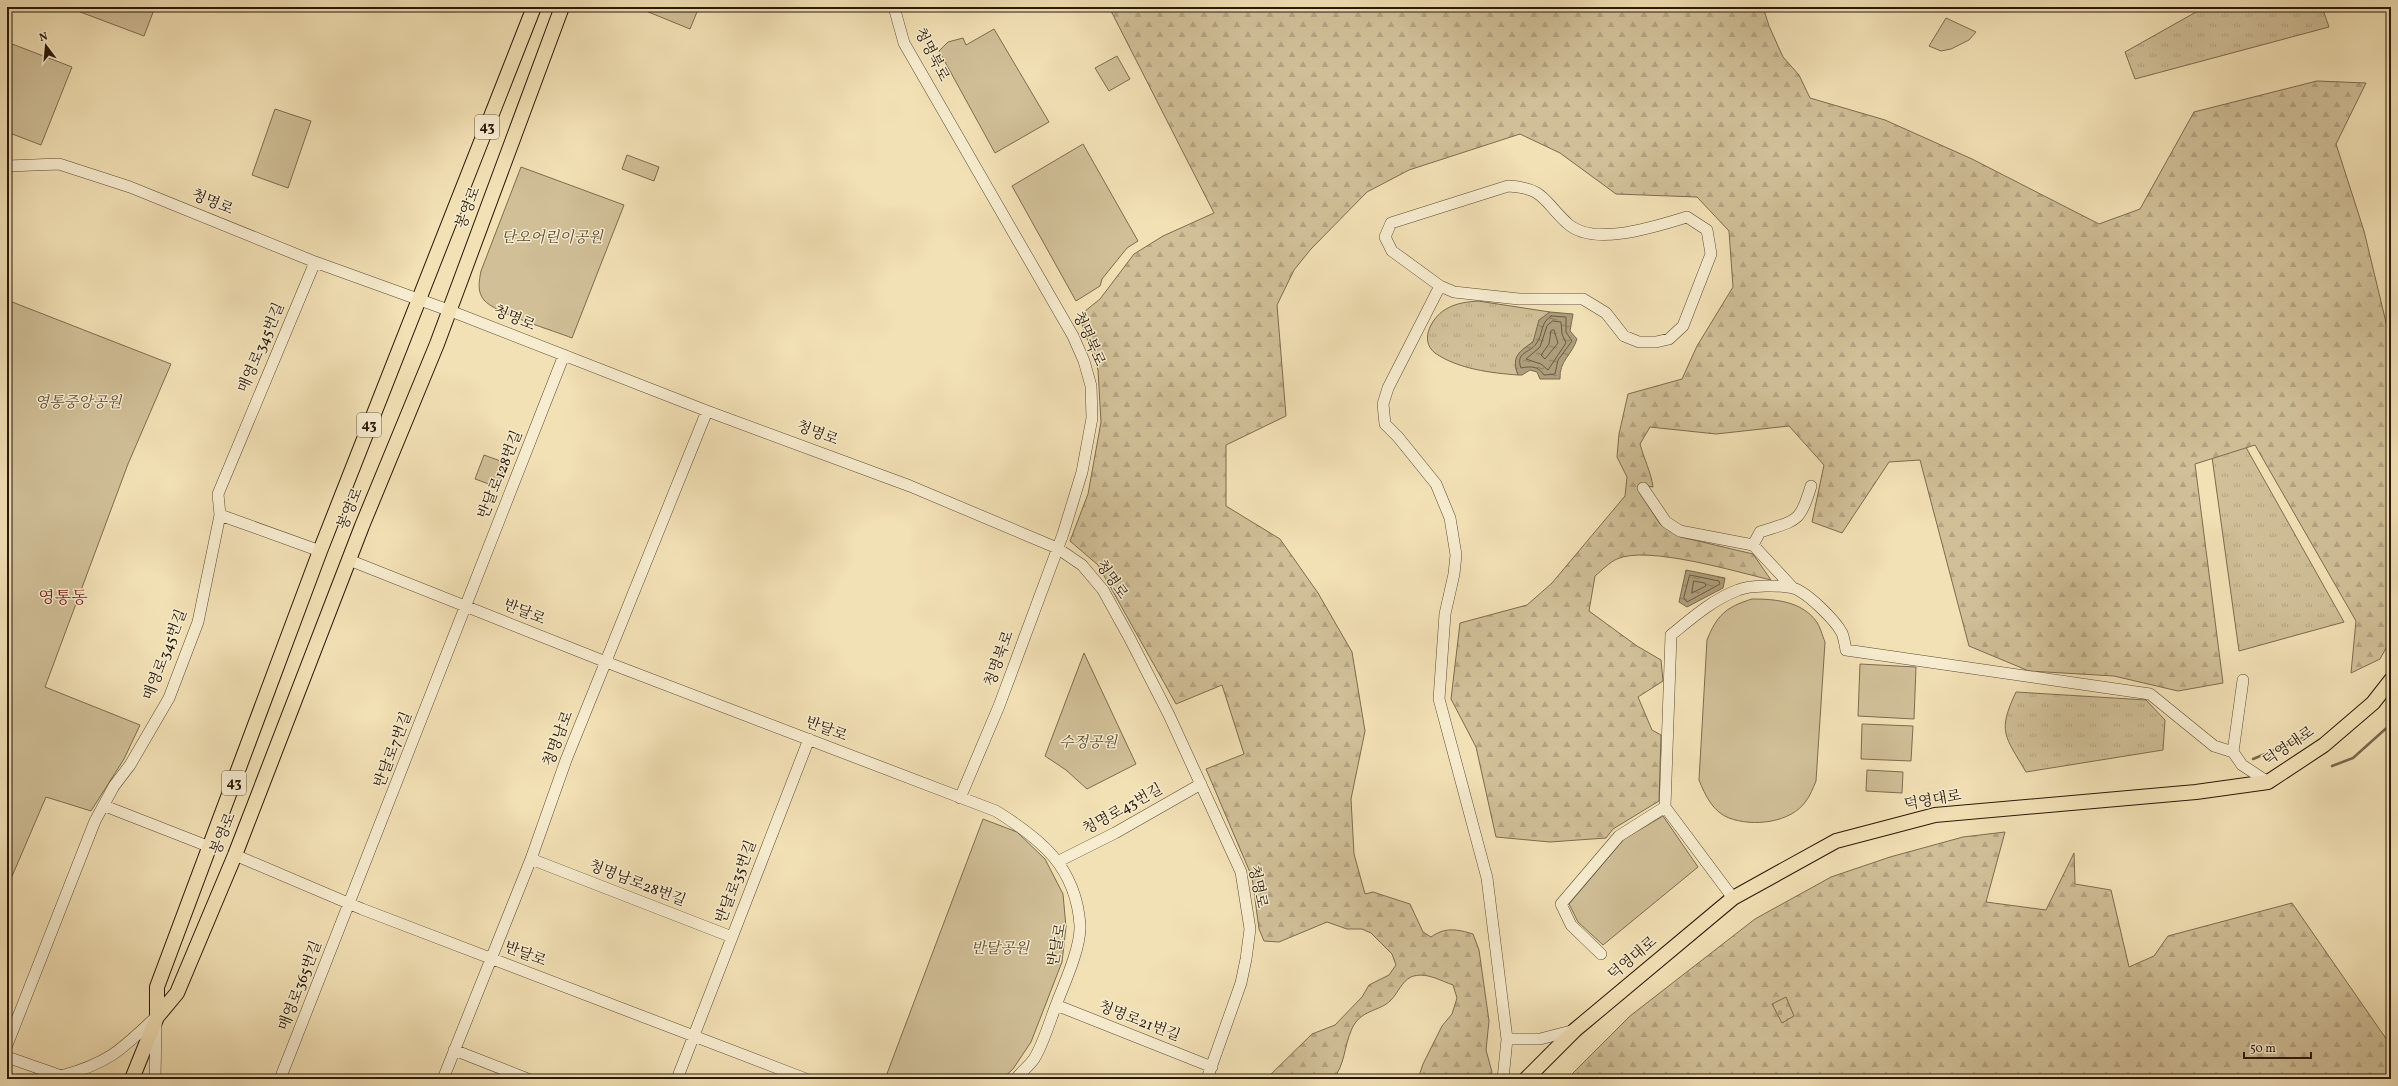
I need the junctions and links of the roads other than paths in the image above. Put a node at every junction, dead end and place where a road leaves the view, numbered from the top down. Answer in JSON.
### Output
{"nodes":[{"id":1,"x":534,"y":7,"type":"edge"},
{"id":2,"x":562,"y":7,"type":"edge"},
{"id":3,"x":894,"y":7,"type":"edge"},
{"id":4,"x":7,"y":166,"type":"edge"},
{"id":5,"x":315,"y":262,"type":"junction"},
{"id":6,"x":1440,"y":286,"type":"junction"},
{"id":7,"x":419,"y":299,"type":"junction"},
{"id":8,"x":448,"y":310,"type":"junction"},
{"id":9,"x":564,"y":355,"type":"junction"},
{"id":10,"x":707,"y":411,"type":"junction"},
{"id":11,"x":1811,"y":486,"type":"dead end"},
{"id":12,"x":1643,"y":488,"type":"dead end"},
{"id":13,"x":220,"y":515,"type":"junction"},
{"id":14,"x":1753,"y":546,"type":"junction"},
{"id":15,"x":1057,"y":548,"type":"junction"},
{"id":16,"x":320,"y":551,"type":"junction"},
{"id":17,"x":349,"y":560,"type":"junction"},
{"id":18,"x":1793,"y":588,"type":"junction"},
{"id":19,"x":465,"y":606,"type":"junction"},
{"id":20,"x":606,"y":662,"type":"junction"},
{"id":21,"x":2243,"y":680,"type":"dead end"},
{"id":22,"x":2391,"y":680,"type":"edge"},
{"id":23,"x":809,"y":740,"type":"junction"},
{"id":24,"x":2233,"y":752,"type":"junction"},
{"id":25,"x":2268,"y":782,"type":"junction"},
{"id":26,"x":1201,"y":784,"type":"junction"},
{"id":27,"x":960,"y":798,"type":"junction"},
{"id":28,"x":105,"y":806,"type":"junction"},
{"id":29,"x":1665,"y":807,"type":"junction"},
{"id":30,"x":210,"y":847,"type":"junction"},
{"id":31,"x":235,"y":855,"type":"junction"},
{"id":32,"x":531,"y":859,"type":"junction"},
{"id":33,"x":1058,"y":861,"type":"junction"},
{"id":34,"x":1733,"y":898,"type":"junction"},
{"id":35,"x":349,"y":903,"type":"junction"},
{"id":36,"x":732,"y":937,"type":"junction"},
{"id":37,"x":1601,"y":954,"type":"dead end"},
{"id":38,"x":490,"y":958,"type":"junction"},
{"id":39,"x":1056,"y":1005,"type":"junction"},
{"id":40,"x":157,"y":1017,"type":"junction"},
{"id":41,"x":1575,"y":1030,"type":"junction"},
{"id":42,"x":693,"y":1036,"type":"junction"},
{"id":43,"x":1507,"y":1039,"type":"junction"},
{"id":44,"x":7,"y":1045,"type":"edge"},
{"id":45,"x":454,"y":1050,"type":"junction"},
{"id":46,"x":7,"y":1057,"type":"edge"},
{"id":47,"x":1212,"y":1067,"type":"junction"},
{"id":48,"x":65,"y":1078,"type":"edge"},
{"id":49,"x":132,"y":1079,"type":"edge"},
{"id":50,"x":155,"y":1079,"type":"edge"},
{"id":51,"x":280,"y":1079,"type":"edge"},
{"id":52,"x":443,"y":1079,"type":"edge"},
{"id":53,"x":528,"y":1079,"type":"edge"},
{"id":54,"x":677,"y":1079,"type":"edge"},
{"id":55,"x":806,"y":1079,"type":"edge"},
{"id":56,"x":1016,"y":1079,"type":"edge"},
{"id":57,"x":1207,"y":1079,"type":"edge"},
{"id":58,"x":1503,"y":1079,"type":"edge"},
{"id":59,"x":1526,"y":1079,"type":"edge"}],
"edges":[{"from":1,"to":7,"type":"main road","name":"봉영로","number":"43"},
{"from":2,"to":8,"type":"main road","name":"봉영로","number":"43"},
{"from":3,"to":15,"type":"street","name":"청명북로"},
{"from":4,"to":5,"type":"street","name":"청명로"},
{"from":5,"to":7,"type":"street","name":"청명로"},
{"from":5,"to":13,"type":"street","name":"매영로345번길"},
{"from":6,"to":6,"type":"street"},
{"from":6,"to":43,"type":"street"},
{"from":7,"to":8,"type":"street","name":"청명로"},
{"from":7,"to":16,"type":"main road","name":"봉영로","number":"43"},
{"from":8,"to":9,"type":"street","name":"청명로"},
{"from":8,"to":17,"type":"main road","name":"봉영로","number":"43"},
{"from":9,"to":10,"type":"street","name":"청명로"},
{"from":9,"to":19,"type":"street","name":"반달로128번길"},
{"from":10,"to":15,"type":"street","name":"청명로"},
{"from":10,"to":20,"type":"street","name":"청명남로"},
{"from":11,"to":14,"type":"street"},
{"from":12,"to":14,"type":"street"},
{"from":13,"to":16,"type":"street"},
{"from":13,"to":28,"type":"street","name":"매영로345번길"},
{"from":14,"to":18,"type":"street"},
{"from":15,"to":26,"type":"street","name":"청명로"},
{"from":15,"to":27,"type":"street","name":"청명북로"},
{"from":16,"to":30,"type":"main road","name":"봉영로","number":"43"},
{"from":17,"to":19,"type":"street","name":"반달로"},
{"from":17,"to":31,"type":"main road","name":"봉영로","number":"43"},
{"from":18,"to":24,"type":"street"},
{"from":18,"to":29,"type":"street"},
{"from":19,"to":20,"type":"street","name":"반달로"},
{"from":19,"to":35,"type":"street","name":"반달로7번길"},
{"from":20,"to":23,"type":"street","name":"반달로"},
{"from":20,"to":32,"type":"street","name":"청명남로"},
{"from":21,"to":24,"type":"street"},
{"from":22,"to":25,"type":"main road","name":"덕영대로"},
{"from":23,"to":27,"type":"street","name":"반달로"},
{"from":23,"to":36,"type":"street","name":"반달로35번길"},
{"from":24,"to":25,"type":"street"},
{"from":25,"to":34,"type":"main road","name":"덕영대로"},
{"from":26,"to":33,"type":"street","name":"청명로43번길"},
{"from":26,"to":47,"type":"street","name":"청명로"},
{"from":27,"to":33,"type":"street","name":"반달로"},
{"from":28,"to":30,"type":"street"},
{"from":28,"to":44,"type":"street","name":"매영로345번길"},
{"from":29,"to":34,"type":"street"},
{"from":29,"to":37,"type":"street"},
{"from":30,"to":40,"type":"main road","name":"봉영로","number":"43"},
{"from":31,"to":35,"type":"street","name":"반달로"},
{"from":31,"to":40,"type":"main road","name":"봉영로","number":"43"},
{"from":32,"to":36,"type":"street","name":"청명남로28번길"},
{"from":32,"to":38,"type":"street","name":"청명남로"},
{"from":33,"to":39,"type":"street","name":"반달로"},
{"from":34,"to":41,"type":"main road","name":"덕영대로"},
{"from":35,"to":38,"type":"street","name":"반달로"},
{"from":35,"to":51,"type":"street","name":"매영로365번길"},
{"from":36,"to":42,"type":"street","name":"반달로35번길"},
{"from":38,"to":42,"type":"street","name":"반달로"},
{"from":38,"to":45,"type":"street","name":"청명남로"},
{"from":39,"to":47,"type":"street","name":"청명로21번길"},
{"from":39,"to":56,"type":"street","name":"반달로"},
{"from":40,"to":48,"type":"street"},
{"from":40,"to":49,"type":"main road","name":"봉영로","number":"43"},
{"from":40,"to":50,"type":"street"},
{"from":41,"to":43,"type":"street"},
{"from":41,"to":59,"type":"main road","name":"덕영대로"},
{"from":42,"to":54,"type":"street","name":"반달로35번길"},
{"from":42,"to":55,"type":"street","name":"반달로"},
{"from":43,"to":58,"type":"street"},
{"from":45,"to":52,"type":"street","name":"청명남로"},
{"from":45,"to":53,"type":"street"},
{"from":46,"to":48,"type":"street"},
{"from":47,"to":57,"type":"street","name":"청명로"}]}
